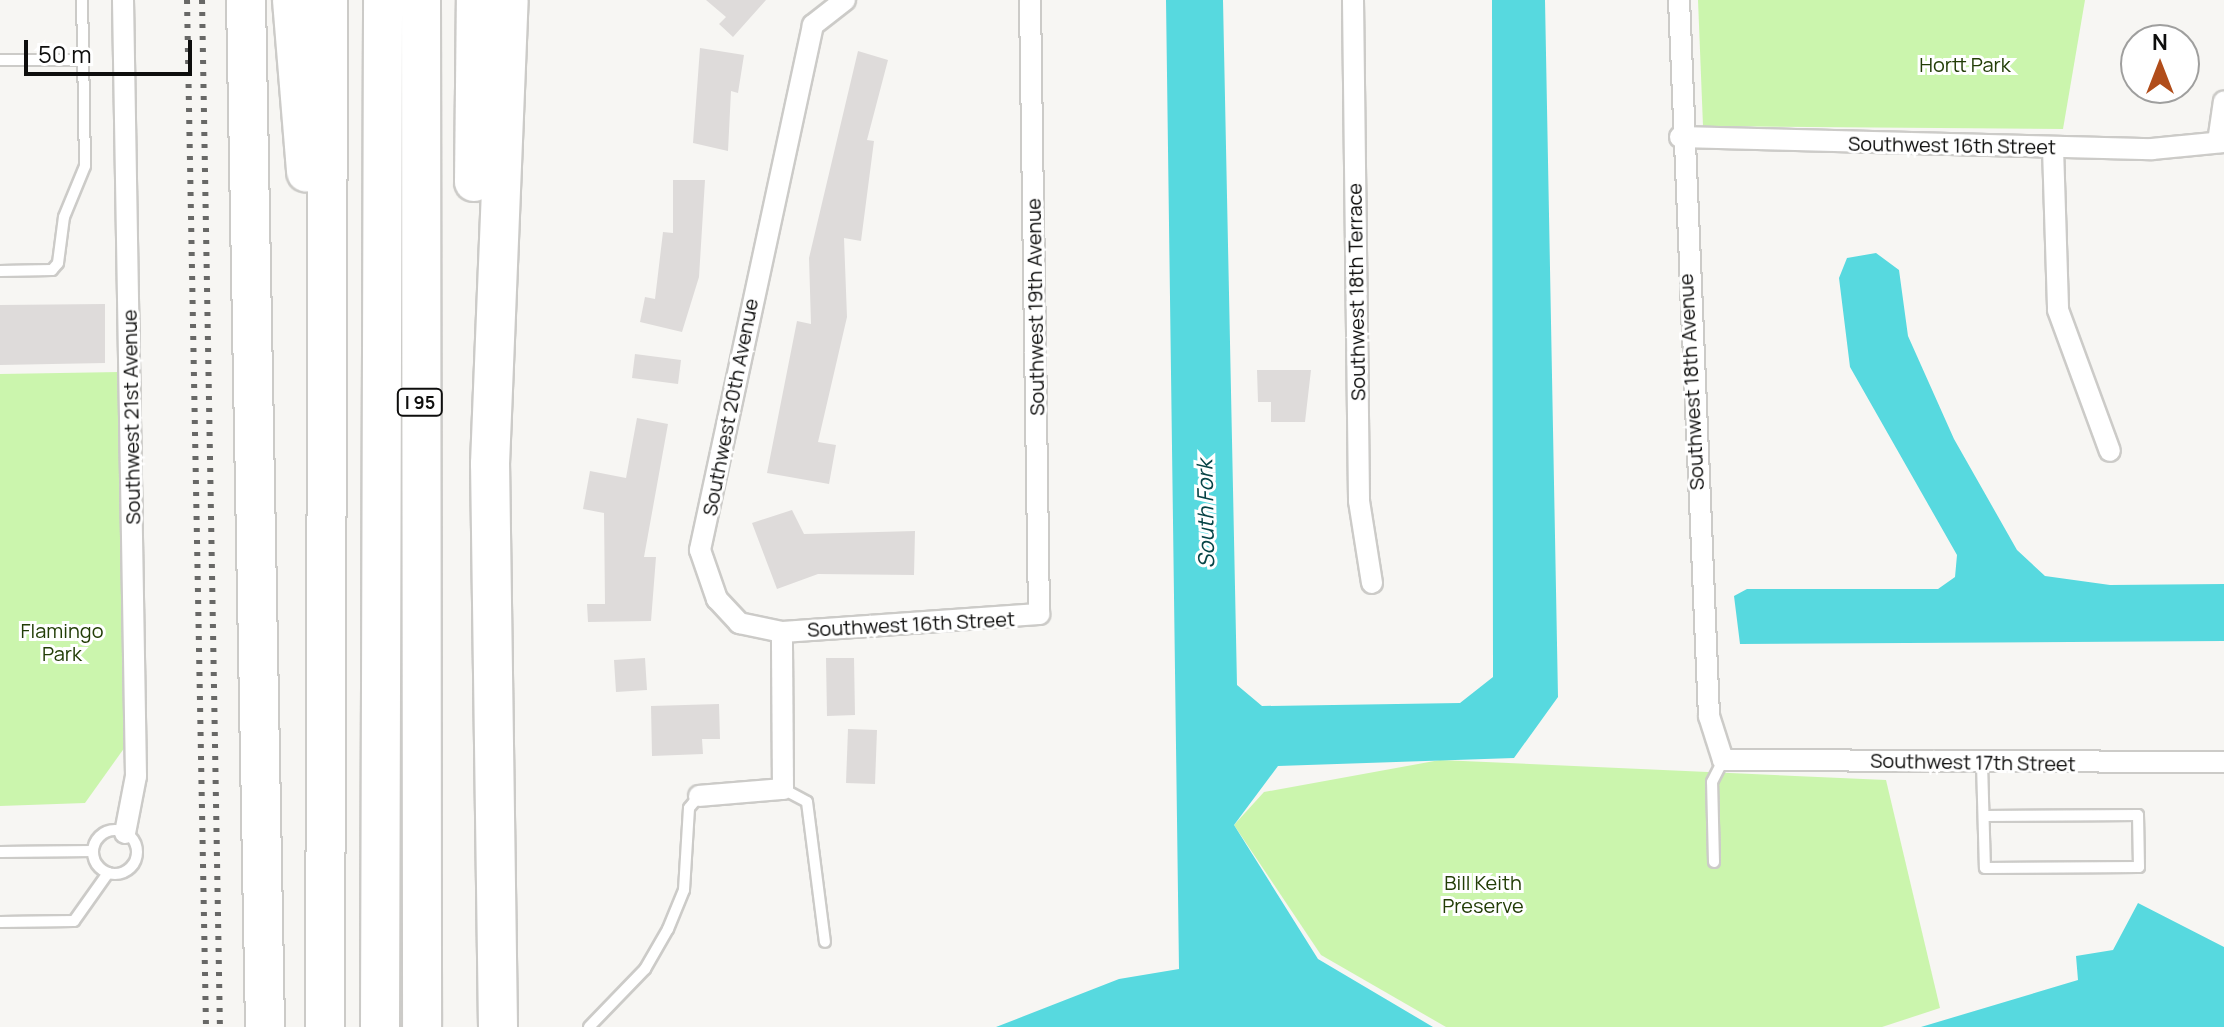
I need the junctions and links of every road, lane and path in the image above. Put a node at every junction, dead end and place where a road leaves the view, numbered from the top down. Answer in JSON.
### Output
{"nodes":[{"id":1,"x":82,"y":0,"type":"edge"},
{"id":2,"x":123,"y":0,"type":"edge"},
{"id":3,"x":246,"y":0,"type":"edge"},
{"id":4,"x":292,"y":0,"type":"edge"},
{"id":5,"x":328,"y":0,"type":"edge"},
{"id":6,"x":348,"y":0,"type":"edge"},
{"id":7,"x":383,"y":0,"type":"edge"},
{"id":8,"x":421,"y":0,"type":"edge"},
{"id":9,"x":476,"y":0,"type":"edge"},
{"id":10,"x":509,"y":0,"type":"edge"},
{"id":11,"x":845,"y":0,"type":"edge"},
{"id":12,"x":1030,"y":0,"type":"edge"},
{"id":13,"x":1353,"y":0,"type":"edge"},
{"id":14,"x":1679,"y":0,"type":"edge"},
{"id":15,"x":0,"y":60,"type":"edge"},
{"id":16,"x":83,"y":60,"type":"junction"},
{"id":17,"x":2224,"y":101,"type":"edge"},
{"id":18,"x":1680,"y":137,"type":"junction"},
{"id":19,"x":2221,"y":142,"type":"edge"},
{"id":20,"x":2053,"y":148,"type":"junction"},
{"id":21,"x":0,"y":271,"type":"edge"},
{"id":22,"x":322,"y":297,"type":"junction"},
{"id":23,"x":2110,"y":451,"type":"dead end"},
{"id":24,"x":490,"y":464,"type":"junction"},
{"id":25,"x":1372,"y":583,"type":"dead end"},
{"id":26,"x":1039,"y":614,"type":"joint"},
{"id":27,"x":782,"y":632,"type":"junction"},
{"id":28,"x":1723,"y":760,"type":"junction"},
{"id":29,"x":2224,"y":762,"type":"edge"},
{"id":30,"x":1982,"y":763,"type":"junction"},
{"id":31,"x":783,"y":789,"type":"junction"},
{"id":32,"x":699,"y":796,"type":"joint"},
{"id":33,"x":333,"y":806,"type":"junction"},
{"id":34,"x":1984,"y":816,"type":"junction"},
{"id":35,"x":125,"y":833,"type":"junction"},
{"id":36,"x":93,"y":851,"type":"junction"},
{"id":37,"x":0,"y":852,"type":"edge"},
{"id":38,"x":1714,"y":862,"type":"dead end"},
{"id":39,"x":108,"y":873,"type":"junction"},
{"id":40,"x":0,"y":922,"type":"edge"},
{"id":41,"x":825,"y":942,"type":"dead end"},
{"id":42,"x":265,"y":1027,"type":"edge"},
{"id":43,"x":325,"y":1027,"type":"edge"},
{"id":44,"x":350,"y":1027,"type":"edge"},
{"id":45,"x":380,"y":1027,"type":"edge"},
{"id":46,"x":422,"y":1027,"type":"edge"},
{"id":47,"x":498,"y":1027,"type":"edge"},
{"id":48,"x":589,"y":1027,"type":"edge"}],
"edges":[{"from":1,"to":16,"type":"lane"},
{"from":2,"to":35,"type":"street","name":"Southwest 21st Avenue"},
{"from":3,"to":42,"type":"highway"},
{"from":4,"to":22,"type":"highway"},
{"from":5,"to":22,"type":"highway"},
{"from":6,"to":33,"type":"highway"},
{"from":7,"to":45,"type":"highway"},
{"from":8,"to":46,"type":"highway","number":"I 95"},
{"from":9,"to":24,"type":"highway"},
{"from":10,"to":24,"type":"highway"},
{"from":11,"to":27,"type":"street","name":"Southwest 20th Avenue"},
{"from":12,"to":26,"type":"street","name":"Southwest 19th Avenue"},
{"from":13,"to":25,"type":"street","name":"Southwest 18th Terrace"},
{"from":14,"to":18,"type":"street","name":"Southwest 18th Avenue"},
{"from":15,"to":16,"type":"lane"},
{"from":16,"to":21,"type":"lane"},
{"from":17,"to":19,"type":"street"},
{"from":18,"to":20,"type":"street","name":"Southwest 16th Street"},
{"from":18,"to":28,"type":"street","name":"Southwest 18th Avenue"},
{"from":19,"to":20,"type":"street","name":"Southwest 16th Street"},
{"from":20,"to":23,"type":"street"},
{"from":22,"to":33,"type":"highway"},
{"from":24,"to":47,"type":"highway"},
{"from":26,"to":27,"type":"street","name":"Southwest 16th Street"},
{"from":27,"to":31,"type":"street"},
{"from":28,"to":30,"type":"street","name":"Southwest 17th Street"},
{"from":28,"to":38,"type":"lane"},
{"from":29,"to":30,"type":"street","name":"Southwest 17th Street"},
{"from":30,"to":34,"type":"lane"},
{"from":31,"to":32,"type":"street"},
{"from":31,"to":41,"type":"lane"},
{"from":32,"to":48,"type":"lane"},
{"from":33,"to":43,"type":"highway"},
{"from":33,"to":44,"type":"highway"},
{"from":34,"to":34,"type":"lane"},
{"from":35,"to":36,"type":"lane"},
{"from":35,"to":39,"type":"lane"},
{"from":36,"to":37,"type":"lane"},
{"from":36,"to":39,"type":"lane"},
{"from":39,"to":40,"type":"lane"}]}
